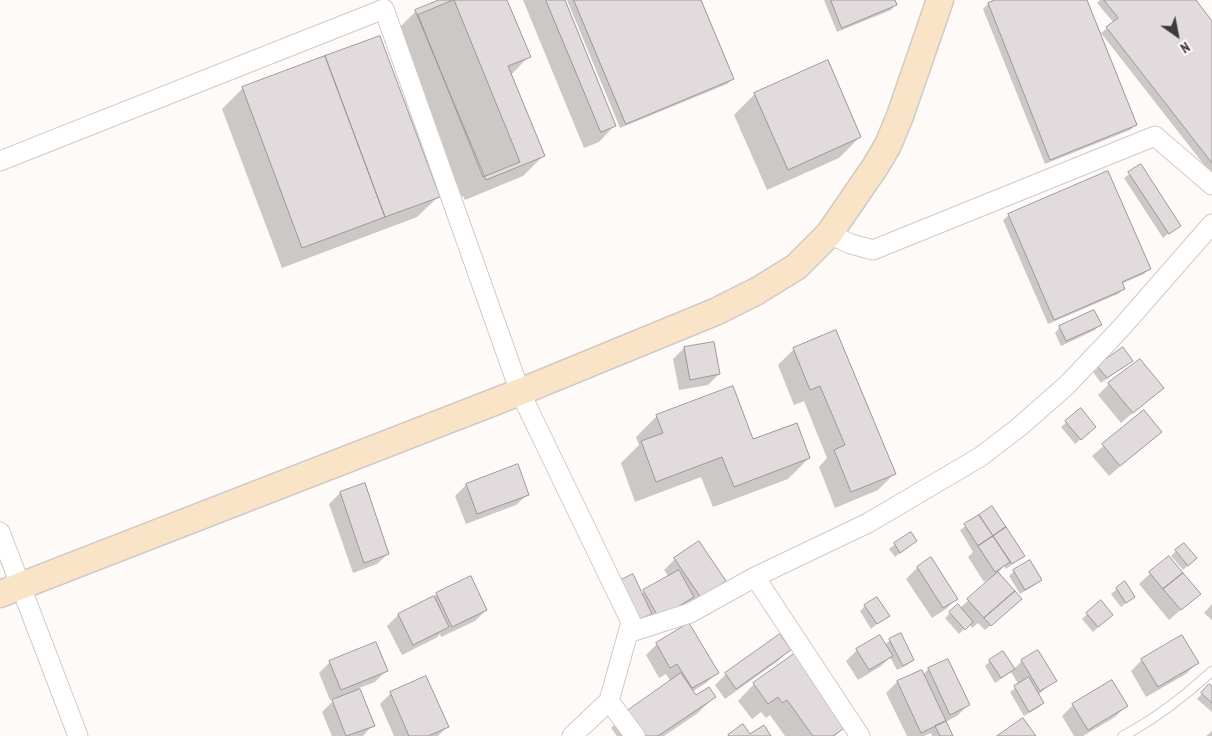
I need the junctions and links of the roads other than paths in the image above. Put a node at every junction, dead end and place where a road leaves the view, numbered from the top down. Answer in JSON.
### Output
{"nodes":[{"id":1,"x":940,"y":0,"type":"edge"},
{"id":2,"x":381,"y":5,"type":"edge"},
{"id":3,"x":0,"y":161,"type":"edge"},
{"id":4,"x":1212,"y":185,"type":"edge"},
{"id":5,"x":1212,"y":224,"type":"edge"},
{"id":6,"x":829,"y":234,"type":"junction"},
{"id":7,"x":520,"y":392,"type":"junction"},
{"id":8,"x":0,"y":532,"type":"edge"},
{"id":9,"x":755,"y":577,"type":"junction"},
{"id":10,"x":10,"y":590,"type":"edge"},
{"id":11,"x":629,"y":631,"type":"junction"},
{"id":12,"x":1212,"y":671,"type":"edge"},
{"id":13,"x":609,"y":701,"type":"junction"},
{"id":14,"x":78,"y":736,"type":"edge"},
{"id":15,"x":572,"y":736,"type":"edge"},
{"id":16,"x":635,"y":736,"type":"edge"},
{"id":17,"x":860,"y":736,"type":"edge"},
{"id":18,"x":1123,"y":736,"type":"edge"}],
"edges":[{"from":1,"to":6,"type":"street"},
{"from":2,"to":3,"type":"street"},
{"from":2,"to":7,"type":"street"},
{"from":4,"to":6,"type":"street"},
{"from":5,"to":9,"type":"street"},
{"from":6,"to":7,"type":"street"},
{"from":7,"to":10,"type":"street"},
{"from":7,"to":11,"type":"street"},
{"from":8,"to":10,"type":"street"},
{"from":9,"to":11,"type":"street"},
{"from":9,"to":17,"type":"street"},
{"from":10,"to":14,"type":"street"},
{"from":11,"to":13,"type":"street"},
{"from":12,"to":18,"type":"lane"},
{"from":13,"to":15,"type":"street"},
{"from":13,"to":16,"type":"street"}]}
